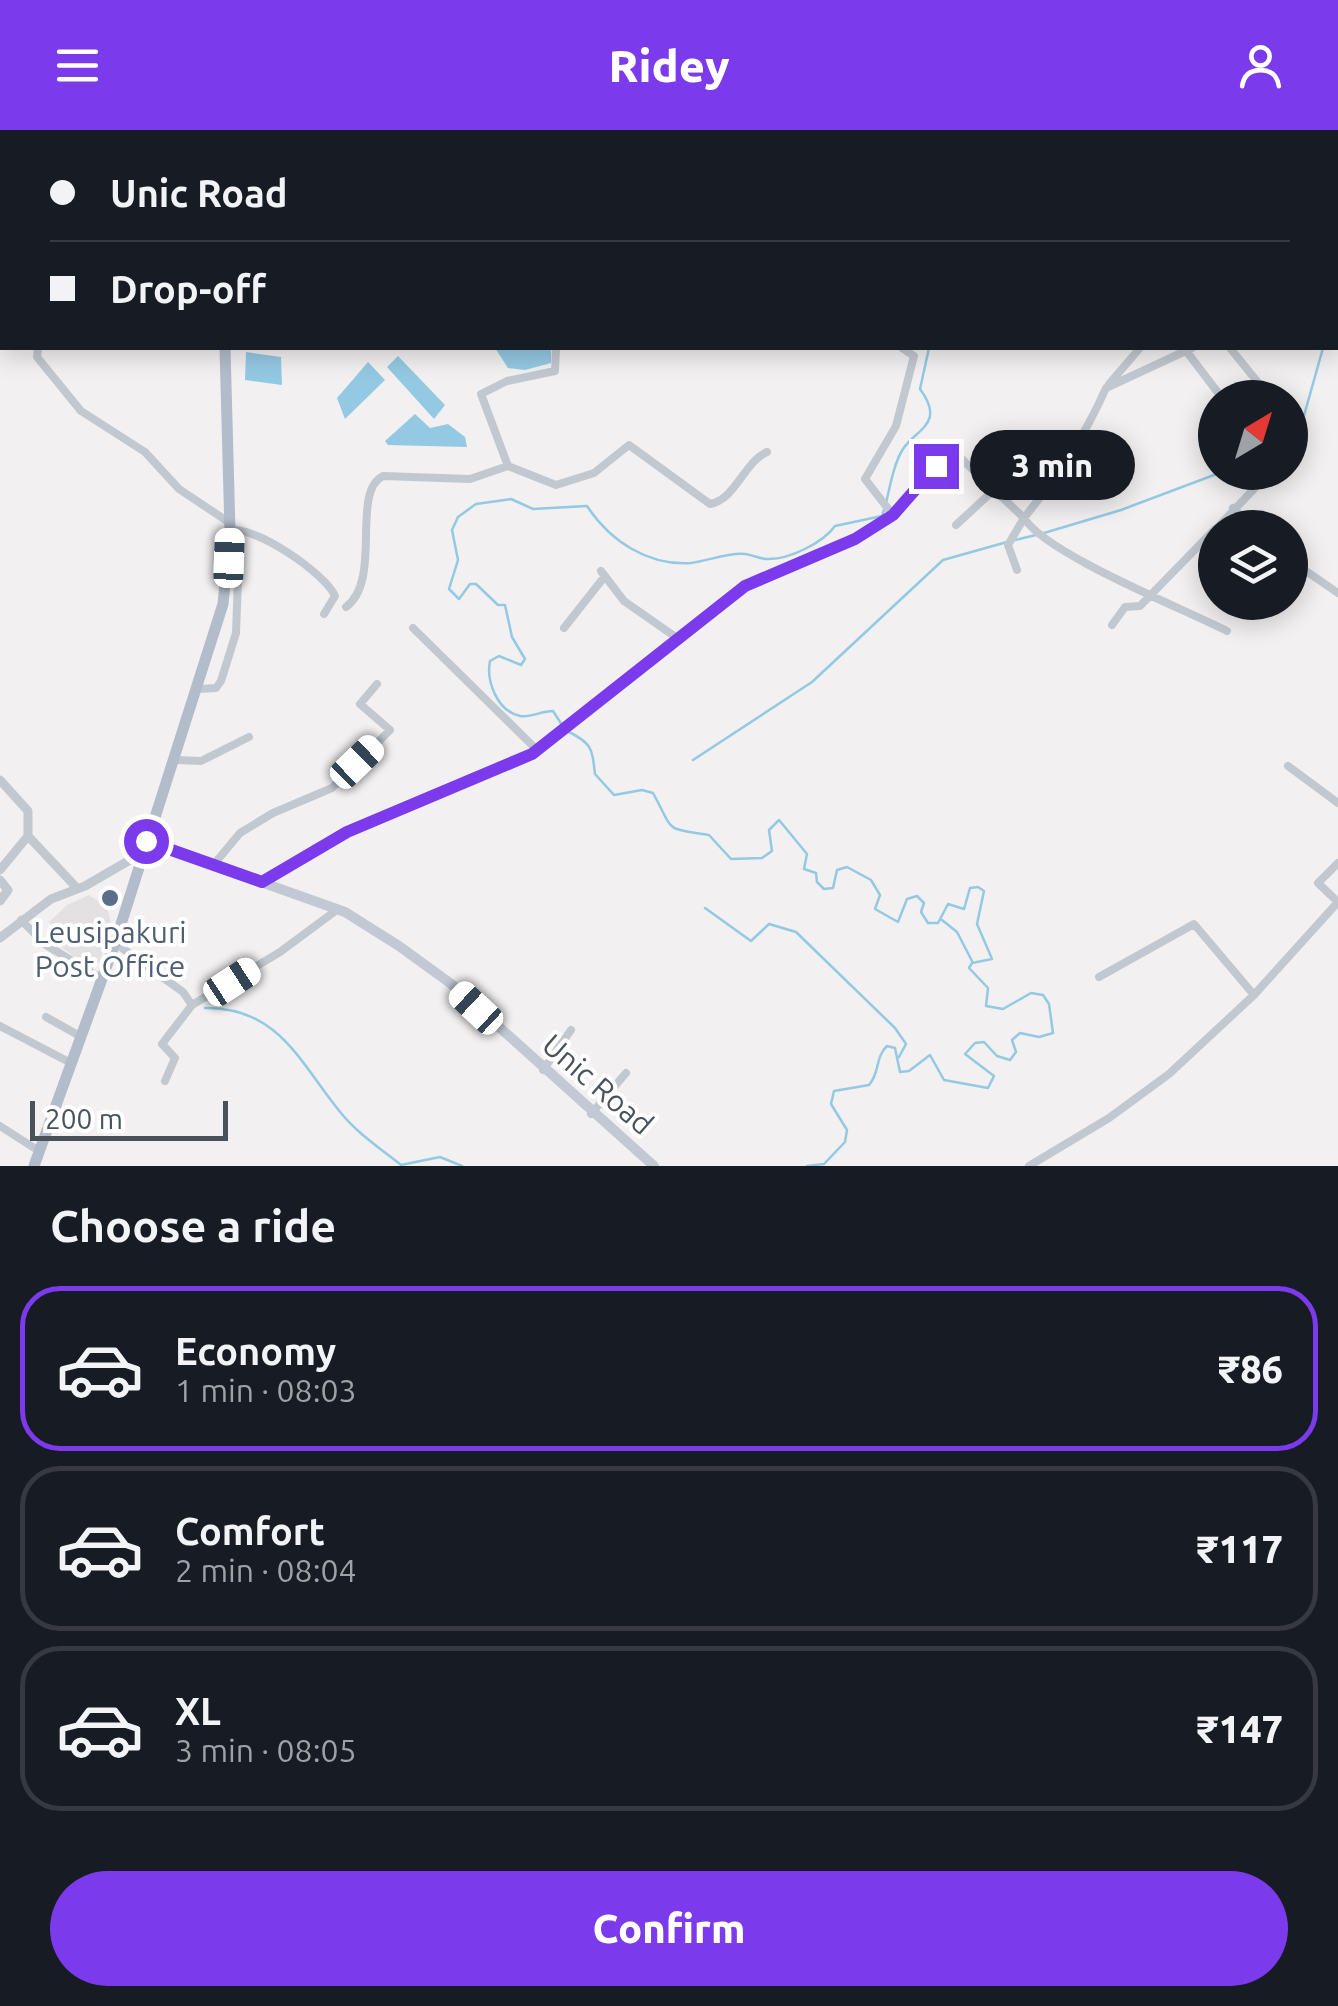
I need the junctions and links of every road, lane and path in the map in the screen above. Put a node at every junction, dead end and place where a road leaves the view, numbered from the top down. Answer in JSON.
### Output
{"nodes":[{"id":1,"x":38,"y":350,"type":"edge"},
{"id":2,"x":225,"y":350,"type":"edge"},
{"id":3,"x":556,"y":350,"type":"edge"},
{"id":4,"x":905,"y":350,"type":"edge"},
{"id":5,"x":1138,"y":350,"type":"edge"},
{"id":6,"x":1190,"y":350,"type":"edge"},
{"id":7,"x":1232,"y":350,"type":"edge"},
{"id":8,"x":1210,"y":380,"type":"edge"},
{"id":9,"x":1256,"y":380,"type":"edge"},
{"id":10,"x":1106,"y":388,"type":"junction"},
{"id":11,"x":768,"y":452,"type":"dead end"},
{"id":12,"x":508,"y":466,"type":"junction"},
{"id":13,"x":995,"y":489,"type":"junction"},
{"id":14,"x":1252,"y":490,"type":"edge"},
{"id":15,"x":1233,"y":508,"type":"edge"},
{"id":16,"x":892,"y":513,"type":"junction"},
{"id":17,"x":1024,"y":518,"type":"junction"},
{"id":18,"x":956,"y":525,"type":"dead end"},
{"id":19,"x":230,"y":527,"type":"junction"},
{"id":20,"x":1198,"y":547,"type":"edge"},
{"id":21,"x":1017,"y":570,"type":"dead end"},
{"id":22,"x":1308,"y":573,"type":"edge"},
{"id":23,"x":226,"y":579,"type":"junction"},
{"id":24,"x":1338,"y":594,"type":"edge"},
{"id":25,"x":1152,"y":596,"type":"junction"},
{"id":26,"x":346,"y":607,"type":"dead end"},
{"id":27,"x":324,"y":614,"type":"dead end"},
{"id":28,"x":1112,"y":625,"type":"dead end"},
{"id":29,"x":413,"y":628,"type":"dead end"},
{"id":30,"x":564,"y":628,"type":"dead end"},
{"id":31,"x":1227,"y":631,"type":"dead end"},
{"id":32,"x":677,"y":638,"type":"junction"},
{"id":33,"x":376,"y":684,"type":"dead end"},
{"id":34,"x":198,"y":689,"type":"junction"},
{"id":35,"x":248,"y":737,"type":"dead end"},
{"id":36,"x":536,"y":750,"type":"junction"},
{"id":37,"x":176,"y":760,"type":"junction"},
{"id":38,"x":1288,"y":766,"type":"dead end"},
{"id":39,"x":0,"y":780,"type":"edge"},
{"id":40,"x":1338,"y":803,"type":"edge"},
{"id":41,"x":28,"y":836,"type":"junction"},
{"id":42,"x":144,"y":847,"type":"junction"},
{"id":43,"x":215,"y":863,"type":"junction"},
{"id":44,"x":1338,"y":864,"type":"edge"},
{"id":45,"x":0,"y":870,"type":"edge"},
{"id":46,"x":0,"y":880,"type":"edge"},
{"id":47,"x":262,"y":882,"type":"junction"},
{"id":48,"x":74,"y":886,"type":"junction"},
{"id":49,"x":0,"y":901,"type":"edge"},
{"id":50,"x":338,"y":909,"type":"junction"},
{"id":51,"x":21,"y":920,"type":"junction"},
{"id":52,"x":2,"y":931,"type":"edge"},
{"id":53,"x":115,"y":943,"type":"junction"},
{"id":54,"x":99,"y":977,"type":"junction"},
{"id":55,"x":1098,"y":977,"type":"dead end"},
{"id":56,"x":1254,"y":995,"type":"junction"},
{"id":57,"x":192,"y":1005,"type":"junction"},
{"id":58,"x":46,"y":1017,"type":"dead end"},
{"id":59,"x":0,"y":1026,"type":"edge"},
{"id":60,"x":571,"y":1030,"type":"dead end"},
{"id":61,"x":78,"y":1035,"type":"junction"},
{"id":62,"x":69,"y":1062,"type":"junction"},
{"id":63,"x":543,"y":1070,"type":"junction"},
{"id":64,"x":626,"y":1074,"type":"dead end"},
{"id":65,"x":165,"y":1080,"type":"dead end"},
{"id":66,"x":591,"y":1114,"type":"junction"},
{"id":67,"x":0,"y":1126,"type":"edge"},
{"id":68,"x":38,"y":1151,"type":"junction"},
{"id":69,"x":34,"y":1166,"type":"edge"},
{"id":70,"x":654,"y":1166,"type":"edge"},
{"id":71,"x":1029,"y":1166,"type":"edge"}],
"edges":[{"from":1,"to":19,"type":"street"},
{"from":2,"to":19,"type":"main road"},
{"from":3,"to":12,"type":"street"},
{"from":4,"to":16,"type":"street"},
{"from":5,"to":10,"type":"street"},
{"from":6,"to":8,"type":"street"},
{"from":6,"to":10,"type":"street"},
{"from":7,"to":9,"type":"street"},
{"from":10,"to":17,"type":"street"},
{"from":11,"to":12,"type":"street"},
{"from":12,"to":26,"type":"street"},
{"from":13,"to":16,"type":"street"},
{"from":13,"to":17,"type":"street"},
{"from":13,"to":18,"type":"street"},
{"from":14,"to":15,"type":"street"},
{"from":16,"to":32,"type":"street"},
{"from":17,"to":21,"type":"street"},
{"from":17,"to":25,"type":"street"},
{"from":19,"to":23,"type":"main road"},
{"from":19,"to":27,"type":"street"},
{"from":20,"to":25,"type":"street"},
{"from":22,"to":24,"type":"street"},
{"from":23,"to":34,"type":"main road"},
{"from":23,"to":34,"type":"street"},
{"from":25,"to":28,"type":"street"},
{"from":25,"to":31,"type":"street"},
{"from":29,"to":36,"type":"street"},
{"from":30,"to":32,"type":"street"},
{"from":32,"to":36,"type":"street"},
{"from":33,"to":43,"type":"street"},
{"from":34,"to":37,"type":"main road"},
{"from":35,"to":37,"type":"street"},
{"from":36,"to":47,"type":"street"},
{"from":37,"to":42,"type":"main road"},
{"from":38,"to":40,"type":"street"},
{"from":39,"to":41,"type":"street"},
{"from":41,"to":45,"type":"street"},
{"from":41,"to":48,"type":"street"},
{"from":42,"to":43,"type":"main road","name":"Unic Road"},
{"from":42,"to":48,"type":"street"},
{"from":42,"to":53,"type":"main road"},
{"from":43,"to":47,"type":"main road","name":"Unic Road"},
{"from":44,"to":56,"type":"street"},
{"from":46,"to":49,"type":"street"},
{"from":47,"to":50,"type":"main road","name":"Unic Road"},
{"from":48,"to":51,"type":"street"},
{"from":50,"to":57,"type":"street"},
{"from":50,"to":63,"type":"main road","name":"Unic Road"},
{"from":51,"to":52,"type":"street"},
{"from":51,"to":54,"type":"street"},
{"from":53,"to":54,"type":"main road"},
{"from":53,"to":57,"type":"street"},
{"from":54,"to":61,"type":"main road"},
{"from":55,"to":56,"type":"street"},
{"from":56,"to":71,"type":"street"},
{"from":57,"to":65,"type":"street"},
{"from":58,"to":61,"type":"street"},
{"from":59,"to":62,"type":"street"},
{"from":60,"to":63,"type":"street"},
{"from":61,"to":62,"type":"main road"},
{"from":62,"to":68,"type":"main road"},
{"from":63,"to":66,"type":"main road","name":"Unic Road"},
{"from":64,"to":66,"type":"street"},
{"from":66,"to":70,"type":"main road","name":"Unic Road"},
{"from":67,"to":68,"type":"street"},
{"from":68,"to":69,"type":"main road"}]}
